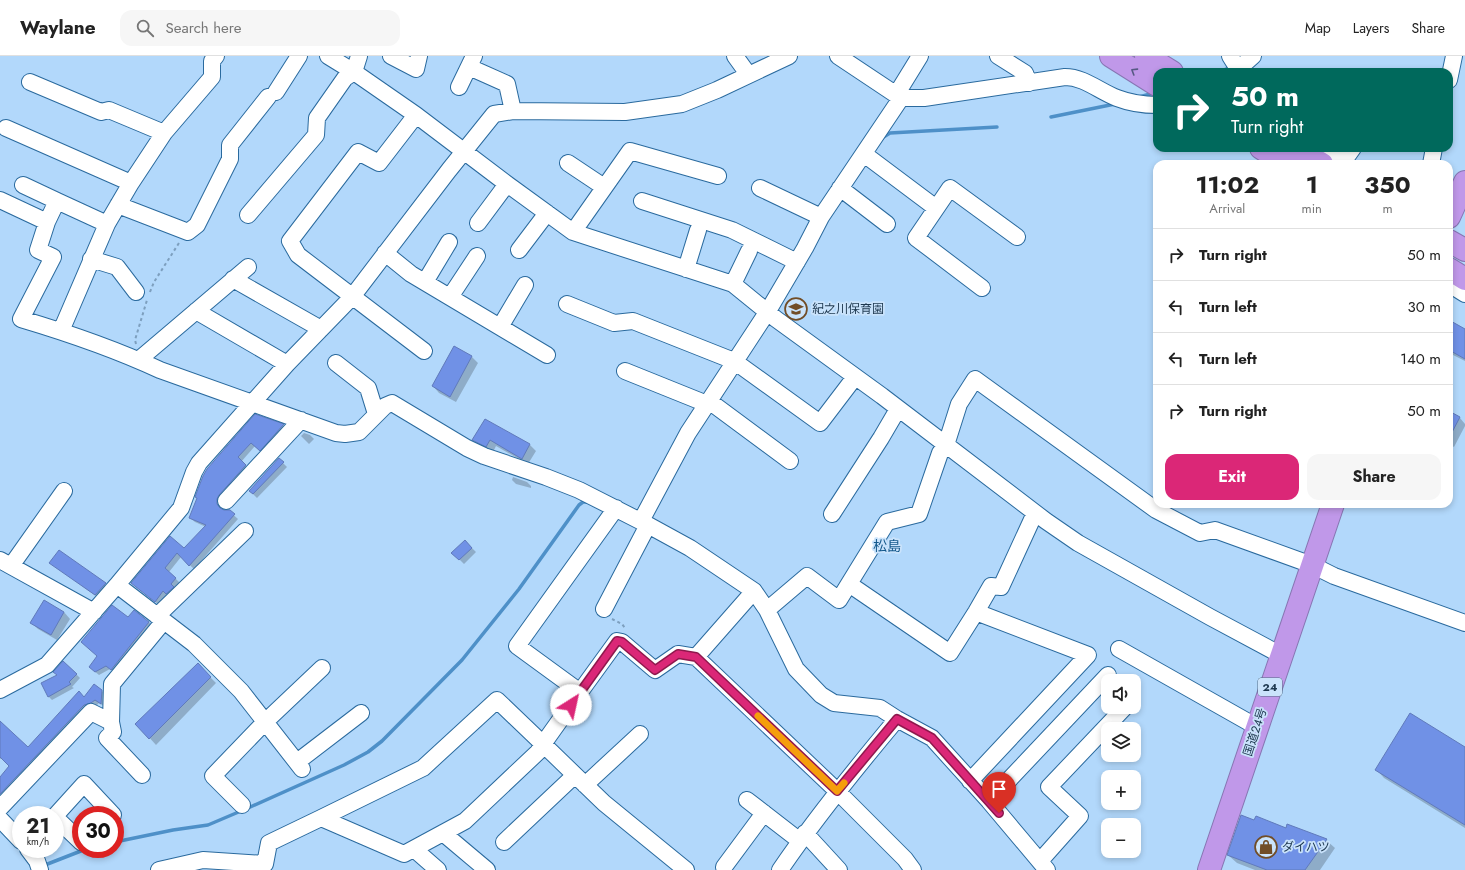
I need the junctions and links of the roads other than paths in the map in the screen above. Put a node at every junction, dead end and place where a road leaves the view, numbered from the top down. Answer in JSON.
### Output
{"nodes":[{"id":1,"x":216,"y":56,"type":"edge"},
{"id":2,"x":299,"y":56,"type":"edge"},
{"id":3,"x":328,"y":56,"type":"edge"},
{"id":4,"x":359,"y":56,"type":"edge"},
{"id":5,"x":391,"y":56,"type":"edge"},
{"id":6,"x":419,"y":56,"type":"edge"},
{"id":7,"x":735,"y":56,"type":"edge"},
{"id":8,"x":789,"y":56,"type":"edge"},
{"id":9,"x":838,"y":56,"type":"edge"},
{"id":10,"x":920,"y":56,"type":"edge"},
{"id":11,"x":998,"y":56,"type":"edge"},
{"id":12,"x":1111,"y":56,"type":"edge"},
{"id":13,"x":1146,"y":56,"type":"edge"},
{"id":14,"x":1254,"y":56,"type":"edge"},
{"id":15,"x":1454,"y":56,"type":"edge"},
{"id":16,"x":472,"y":61,"type":"edge"},
{"id":17,"x":1236,"y":66,"type":"edge"},
{"id":18,"x":1166,"y":68,"type":"edge"},
{"id":19,"x":1452,"y":68,"type":"edge"},
{"id":20,"x":354,"y":72,"type":"junction"},
{"id":21,"x":748,"y":74,"type":"junction"},
{"id":22,"x":30,"y":82,"type":"dead end"},
{"id":23,"x":1153,"y":82,"type":"edge"},
{"id":24,"x":1029,"y":83,"type":"junction"},
{"id":25,"x":459,"y":87,"type":"dead end"},
{"id":26,"x":899,"y":97,"type":"junction"},
{"id":27,"x":1153,"y":104,"type":"edge"},
{"id":28,"x":513,"y":111,"type":"junction"},
{"id":29,"x":416,"y":115,"type":"junction"},
{"id":30,"x":6,"y":128,"type":"dead end"},
{"id":31,"x":164,"y":133,"type":"junction"},
{"id":32,"x":464,"y":152,"type":"junction"},
{"id":33,"x":1266,"y":152,"type":"edge"},
{"id":34,"x":1302,"y":152,"type":"edge"},
{"id":35,"x":1325,"y":152,"type":"edge"},
{"id":36,"x":866,"y":156,"type":"junction"},
{"id":37,"x":1280,"y":160,"type":"edge"},
{"id":38,"x":1315,"y":160,"type":"edge"},
{"id":39,"x":1339,"y":160,"type":"edge"},
{"id":40,"x":568,"y":163,"type":"dead end"},
{"id":41,"x":718,"y":176,"type":"dead end"},
{"id":42,"x":1465,"y":182,"type":"edge"},
{"id":43,"x":131,"y":183,"type":"junction"},
{"id":44,"x":507,"y":184,"type":"junction"},
{"id":45,"x":23,"y":185,"type":"dead end"},
{"id":46,"x":604,"y":187,"type":"junction"},
{"id":47,"x":760,"y":188,"type":"dead end"},
{"id":48,"x":842,"y":190,"type":"junction"},
{"id":49,"x":0,"y":200,"type":"edge"},
{"id":50,"x":57,"y":201,"type":"junction"},
{"id":51,"x":642,"y":201,"type":"dead end"},
{"id":52,"x":118,"y":205,"type":"junction"},
{"id":53,"x":936,"y":208,"type":"junction"},
{"id":54,"x":1453,"y":208,"type":"edge"},
{"id":55,"x":547,"y":213,"type":"junction"},
{"id":56,"x":248,"y":215,"type":"dead end"},
{"id":57,"x":821,"y":217,"type":"junction"},
{"id":58,"x":47,"y":222,"type":"junction"},
{"id":59,"x":478,"y":223,"type":"dead end"},
{"id":60,"x":107,"y":224,"type":"junction"},
{"id":61,"x":887,"y":224,"type":"dead end"},
{"id":62,"x":698,"y":230,"type":"dead end"},
{"id":63,"x":573,"y":232,"type":"junction"},
{"id":64,"x":1017,"y":237,"type":"dead end"},
{"id":65,"x":449,"y":242,"type":"dead end"},
{"id":66,"x":1453,"y":243,"type":"edge"},
{"id":67,"x":519,"y":250,"type":"dead end"},
{"id":68,"x":1465,"y":250,"type":"edge"},
{"id":69,"x":749,"y":251,"type":"dead end"},
{"id":70,"x":386,"y":253,"type":"junction"},
{"id":71,"x":477,"y":256,"type":"dead end"},
{"id":72,"x":91,"y":259,"type":"junction"},
{"id":73,"x":797,"y":262,"type":"junction"},
{"id":74,"x":1453,"y":264,"type":"edge"},
{"id":75,"x":248,"y":267,"type":"dead end"},
{"id":76,"x":686,"y":268,"type":"junction"},
{"id":77,"x":1453,"y":272,"type":"edge"},
{"id":78,"x":1465,"y":272,"type":"edge"},
{"id":79,"x":233,"y":279,"type":"junction"},
{"id":80,"x":1465,"y":279,"type":"edge"},
{"id":81,"x":425,"y":282,"type":"junction"},
{"id":82,"x":733,"y":284,"type":"junction"},
{"id":83,"x":525,"y":285,"type":"dead end"},
{"id":84,"x":1453,"y":286,"type":"edge"},
{"id":85,"x":982,"y":288,"type":"dead end"},
{"id":86,"x":136,"y":292,"type":"dead end"},
{"id":87,"x":1465,"y":294,"type":"edge"},
{"id":88,"x":352,"y":297,"type":"junction"},
{"id":89,"x":450,"y":297,"type":"junction"},
{"id":90,"x":567,"y":304,"type":"dead end"},
{"id":91,"x":196,"y":311,"type":"junction"},
{"id":92,"x":768,"y":311,"type":"junction"},
{"id":93,"x":500,"y":327,"type":"junction"},
{"id":94,"x":321,"y":329,"type":"junction"},
{"id":95,"x":61,"y":331,"type":"junction"},
{"id":96,"x":424,"y":351,"type":"dead end"},
{"id":97,"x":547,"y":355,"type":"dead end"},
{"id":98,"x":142,"y":356,"type":"road end"},
{"id":99,"x":336,"y":363,"type":"dead end"},
{"id":100,"x":287,"y":364,"type":"junction"},
{"id":101,"x":738,"y":364,"type":"junction"},
{"id":102,"x":625,"y":371,"type":"dead end"},
{"id":103,"x":855,"y":377,"type":"junction"},
{"id":104,"x":252,"y":402,"type":"junction"},
{"id":105,"x":711,"y":404,"type":"junction"},
{"id":106,"x":898,"y":408,"type":"junction"},
{"id":107,"x":376,"y":414,"type":"junction"},
{"id":108,"x":302,"y":420,"type":"junction"},
{"id":109,"x":946,"y":445,"type":"junction"},
{"id":110,"x":790,"y":461,"type":"dead end"},
{"id":111,"x":64,"y":492,"type":"dead end"},
{"id":112,"x":226,"y":501,"type":"dead end"},
{"id":113,"x":1153,"y":508,"type":"edge"},
{"id":114,"x":1153,"y":508,"type":"edge"},
{"id":115,"x":1332,"y":508,"type":"edge"},
{"id":116,"x":613,"y":512,"type":"junction"},
{"id":117,"x":1035,"y":513,"type":"junction"},
{"id":118,"x":832,"y":514,"type":"dead end"},
{"id":119,"x":644,"y":523,"type":"junction"},
{"id":120,"x":244,"y":531,"type":"dead end"},
{"id":121,"x":5,"y":563,"type":"edge"},
{"id":122,"x":1312,"y":564,"type":"junction"},
{"id":123,"x":849,"y":584,"type":"junction"},
{"id":124,"x":117,"y":585,"type":"junction"},
{"id":125,"x":754,"y":591,"type":"junction"},
{"id":126,"x":604,"y":609,"type":"road end"},
{"id":127,"x":766,"y":610,"type":"junction"},
{"id":128,"x":94,"y":612,"type":"junction"},
{"id":129,"x":976,"y":612,"type":"junction"},
{"id":130,"x":161,"y":618,"type":"junction"},
{"id":131,"x":1465,"y":623,"type":"edge"},
{"id":132,"x":1119,"y":650,"type":"dead end"},
{"id":133,"x":1281,"y":655,"type":"junction"},
{"id":134,"x":696,"y":657,"type":"junction"},
{"id":135,"x":322,"y":668,"type":"dead end"},
{"id":136,"x":1101,"y":682,"type":"edge"},
{"id":137,"x":0,"y":690,"type":"edge"},
{"id":138,"x":580,"y":692,"type":"junction"},
{"id":139,"x":361,"y":713,"type":"dead end"},
{"id":140,"x":1118,"y":714,"type":"edge"},
{"id":141,"x":897,"y":719,"type":"junction"},
{"id":142,"x":111,"y":722,"type":"junction"},
{"id":143,"x":265,"y":722,"type":"junction"},
{"id":144,"x":1257,"y":727,"type":"junction"},
{"id":145,"x":640,"y":734,"type":"dead end"},
{"id":146,"x":543,"y":744,"type":"junction"},
{"id":147,"x":142,"y":775,"type":"dead end"},
{"id":148,"x":580,"y":780,"type":"junction"},
{"id":149,"x":970,"y":781,"type":"junction"},
{"id":150,"x":837,"y":791,"type":"junction"},
{"id":151,"x":747,"y":800,"type":"dead end"},
{"id":152,"x":989,"y":801,"type":"junction"},
{"id":153,"x":242,"y":805,"type":"dead end"},
{"id":154,"x":64,"y":806,"type":"edge"},
{"id":155,"x":105,"y":806,"type":"edge"},
{"id":156,"x":0,"y":808,"type":"edge"},
{"id":157,"x":764,"y":813,"type":"junction"},
{"id":158,"x":321,"y":818,"type":"junction"},
{"id":159,"x":0,"y":819,"type":"edge"},
{"id":160,"x":64,"y":825,"type":"edge"},
{"id":161,"x":12,"y":832,"type":"edge"},
{"id":162,"x":72,"y":833,"type":"edge"},
{"id":163,"x":443,"y":833,"type":"junction"},
{"id":164,"x":802,"y":837,"type":"junction"},
{"id":165,"x":504,"y":842,"type":"dead end"},
{"id":166,"x":414,"y":849,"type":"junction"},
{"id":167,"x":34,"y":858,"type":"edge"},
{"id":168,"x":203,"y":865,"type":"edge"},
{"id":169,"x":1043,"y":865,"type":"edge"},
{"id":170,"x":724,"y":867,"type":"dead end"},
{"id":171,"x":684,"y":869,"type":"edge"},
{"id":172,"x":40,"y":870,"type":"edge"},
{"id":173,"x":159,"y":870,"type":"edge"},
{"id":174,"x":438,"y":870,"type":"edge"},
{"id":175,"x":487,"y":870,"type":"edge"},
{"id":176,"x":780,"y":870,"type":"edge"},
{"id":177,"x":839,"y":870,"type":"edge"},
{"id":178,"x":913,"y":870,"type":"edge"},
{"id":179,"x":1209,"y":870,"type":"edge"}],
"edges":[{"from":1,"to":31,"type":"street"},
{"from":2,"to":52,"type":"street"},
{"from":3,"to":20,"type":"street"},
{"from":4,"to":20,"type":"street"},
{"from":5,"to":6,"type":"street"},
{"from":7,"to":21,"type":"street"},
{"from":8,"to":21,"type":"street"},
{"from":9,"to":26,"type":"street"},
{"from":10,"to":26,"type":"street"},
{"from":11,"to":24,"type":"street"},
{"from":23,"to":12,"type":"highway","one_way":true},
{"from":13,"to":18,"type":"highway"},
{"from":14,"to":17,"type":"street"},
{"from":15,"to":19,"type":"street"},
{"from":16,"to":25,"type":"street"},
{"from":16,"to":28,"type":"street"},
{"from":20,"to":29,"type":"street"},
{"from":20,"to":56,"type":"street"},
{"from":21,"to":28,"type":"street"},
{"from":22,"to":31,"type":"street"},
{"from":24,"to":26,"type":"street"},
{"from":24,"to":27,"type":"street"},
{"from":26,"to":36,"type":"street"},
{"from":28,"to":32,"type":"street"},
{"from":29,"to":32,"type":"street"},
{"from":29,"to":88,"type":"street"},
{"from":30,"to":43,"type":"street"},
{"from":31,"to":43,"type":"street"},
{"from":32,"to":44,"type":"street"},
{"from":32,"to":70,"type":"street"},
{"from":33,"to":37,"type":"highway"},
{"from":34,"to":38,"type":"highway"},
{"from":35,"to":39,"type":"street"},
{"from":36,"to":48,"type":"street"},
{"from":36,"to":53,"type":"street"},
{"from":40,"to":46,"type":"street"},
{"from":41,"to":46,"type":"street"},
{"from":42,"to":54,"type":"highway"},
{"from":43,"to":52,"type":"street"},
{"from":44,"to":55,"type":"street"},
{"from":44,"to":59,"type":"street"},
{"from":45,"to":50,"type":"street"},
{"from":46,"to":63,"type":"street"},
{"from":47,"to":57,"type":"street"},
{"from":48,"to":57,"type":"street"},
{"from":48,"to":61,"type":"street"},
{"from":49,"to":58,"type":"street"},
{"from":50,"to":58,"type":"street"},
{"from":50,"to":60,"type":"street"},
{"from":51,"to":73,"type":"street"},
{"from":52,"to":60,"type":"street"},
{"from":53,"to":64,"type":"street"},
{"from":53,"to":85,"type":"street"},
{"from":55,"to":63,"type":"street"},
{"from":55,"to":67,"type":"street"},
{"from":57,"to":73,"type":"street"},
{"from":58,"to":95,"type":"street"},
{"from":60,"to":72,"type":"street"},
{"from":62,"to":76,"type":"street"},
{"from":63,"to":76,"type":"street"},
{"from":65,"to":81,"type":"street"},
{"from":66,"to":68,"type":"highway"},
{"from":69,"to":82,"type":"street"},
{"from":70,"to":81,"type":"street"},
{"from":70,"to":88,"type":"street"},
{"from":71,"to":89,"type":"street"},
{"from":72,"to":86,"type":"street"},
{"from":72,"to":95,"type":"street"},
{"from":73,"to":92,"type":"street"},
{"from":74,"to":78,"type":"highway"},
{"from":75,"to":79,"type":"street"},
{"from":76,"to":82,"type":"street"},
{"from":77,"to":80,"type":"highway"},
{"from":79,"to":91,"type":"street"},
{"from":79,"to":94,"type":"street"},
{"from":81,"to":89,"type":"street"},
{"from":82,"to":92,"type":"street"},
{"from":83,"to":93,"type":"street"},
{"from":84,"to":87,"type":"street"},
{"from":88,"to":94,"type":"street"},
{"from":88,"to":96,"type":"street"},
{"from":89,"to":93,"type":"street"},
{"from":90,"to":101,"type":"street"},
{"from":91,"to":98,"type":"street"},
{"from":91,"to":100,"type":"street"},
{"from":92,"to":101,"type":"street"},
{"from":92,"to":103,"type":"street"},
{"from":93,"to":97,"type":"street"},
{"from":94,"to":100,"type":"street"},
{"from":95,"to":104,"type":"street"},
{"from":99,"to":107,"type":"street"},
{"from":100,"to":104,"type":"street"},
{"from":101,"to":103,"type":"street"},
{"from":101,"to":105,"type":"street"},
{"from":102,"to":105,"type":"street"},
{"from":103,"to":106,"type":"street"},
{"from":104,"to":108,"type":"street"},
{"from":104,"to":124,"type":"street"},
{"from":105,"to":110,"type":"street"},
{"from":105,"to":119,"type":"street"},
{"from":106,"to":109,"type":"street"},
{"from":106,"to":118,"type":"street"},
{"from":107,"to":108,"type":"street"},
{"from":107,"to":116,"type":"street"},
{"from":108,"to":112,"type":"street"},
{"from":109,"to":113,"type":"street"},
{"from":109,"to":117,"type":"street"},
{"from":109,"to":123,"type":"street"},
{"from":111,"to":121,"type":"street"},
{"from":114,"to":122,"type":"street"},
{"from":115,"to":122,"type":"highway","name":"国道24号","number":"24"},
{"from":116,"to":119,"type":"street"},
{"from":116,"to":138,"type":"street"},
{"from":117,"to":129,"type":"street"},
{"from":117,"to":133,"type":"street"},
{"from":119,"to":125,"type":"street"},
{"from":119,"to":126,"type":"street"},
{"from":120,"to":130,"type":"street"},
{"from":121,"to":128,"type":"street"},
{"from":122,"to":131,"type":"street"},
{"from":122,"to":133,"type":"highway","name":"国道24号","number":"24"},
{"from":123,"to":127,"type":"street"},
{"from":123,"to":129,"type":"street"},
{"from":124,"to":128,"type":"street"},
{"from":124,"to":130,"type":"street"},
{"from":125,"to":127,"type":"street"},
{"from":125,"to":134,"type":"street"},
{"from":127,"to":141,"type":"street"},
{"from":128,"to":137,"type":"street"},
{"from":129,"to":149,"type":"street"},
{"from":130,"to":142,"type":"street"},
{"from":130,"to":143,"type":"street"},
{"from":132,"to":144,"type":"street"},
{"from":133,"to":144,"type":"highway","name":"国道24号","number":"24"},
{"from":134,"to":138,"type":"street"},
{"from":134,"to":150,"type":"street"},
{"from":135,"to":143,"type":"street"},
{"from":136,"to":152,"type":"street"},
{"from":138,"to":146,"type":"street"},
{"from":139,"to":143,"type":"street"},
{"from":140,"to":169,"type":"street"},
{"from":141,"to":149,"type":"street"},
{"from":141,"to":150,"type":"street"},
{"from":142,"to":147,"type":"street"},
{"from":142,"to":156,"type":"street"},
{"from":143,"to":153,"type":"street"},
{"from":144,"to":179,"type":"highway","name":"国道24号","number":"24"},
{"from":145,"to":148,"type":"street"},
{"from":146,"to":148,"type":"street"},
{"from":146,"to":158,"type":"street"},
{"from":146,"to":163,"type":"street"},
{"from":148,"to":165,"type":"street"},
{"from":148,"to":171,"type":"street"},
{"from":149,"to":152,"type":"street"},
{"from":150,"to":164,"type":"street"},
{"from":150,"to":178,"type":"street"},
{"from":151,"to":157,"type":"street"},
{"from":152,"to":169,"type":"street"},
{"from":154,"to":155,"type":"street"},
{"from":157,"to":164,"type":"street"},
{"from":157,"to":170,"type":"street"},
{"from":158,"to":166,"type":"street"},
{"from":158,"to":168,"type":"street"},
{"from":159,"to":161,"type":"street"},
{"from":160,"to":162,"type":"street"},
{"from":163,"to":166,"type":"street"},
{"from":163,"to":175,"type":"street"},
{"from":164,"to":176,"type":"street"},
{"from":164,"to":177,"type":"street"},
{"from":166,"to":174,"type":"street"},
{"from":167,"to":172,"type":"street"},
{"from":168,"to":173,"type":"street"}]}
